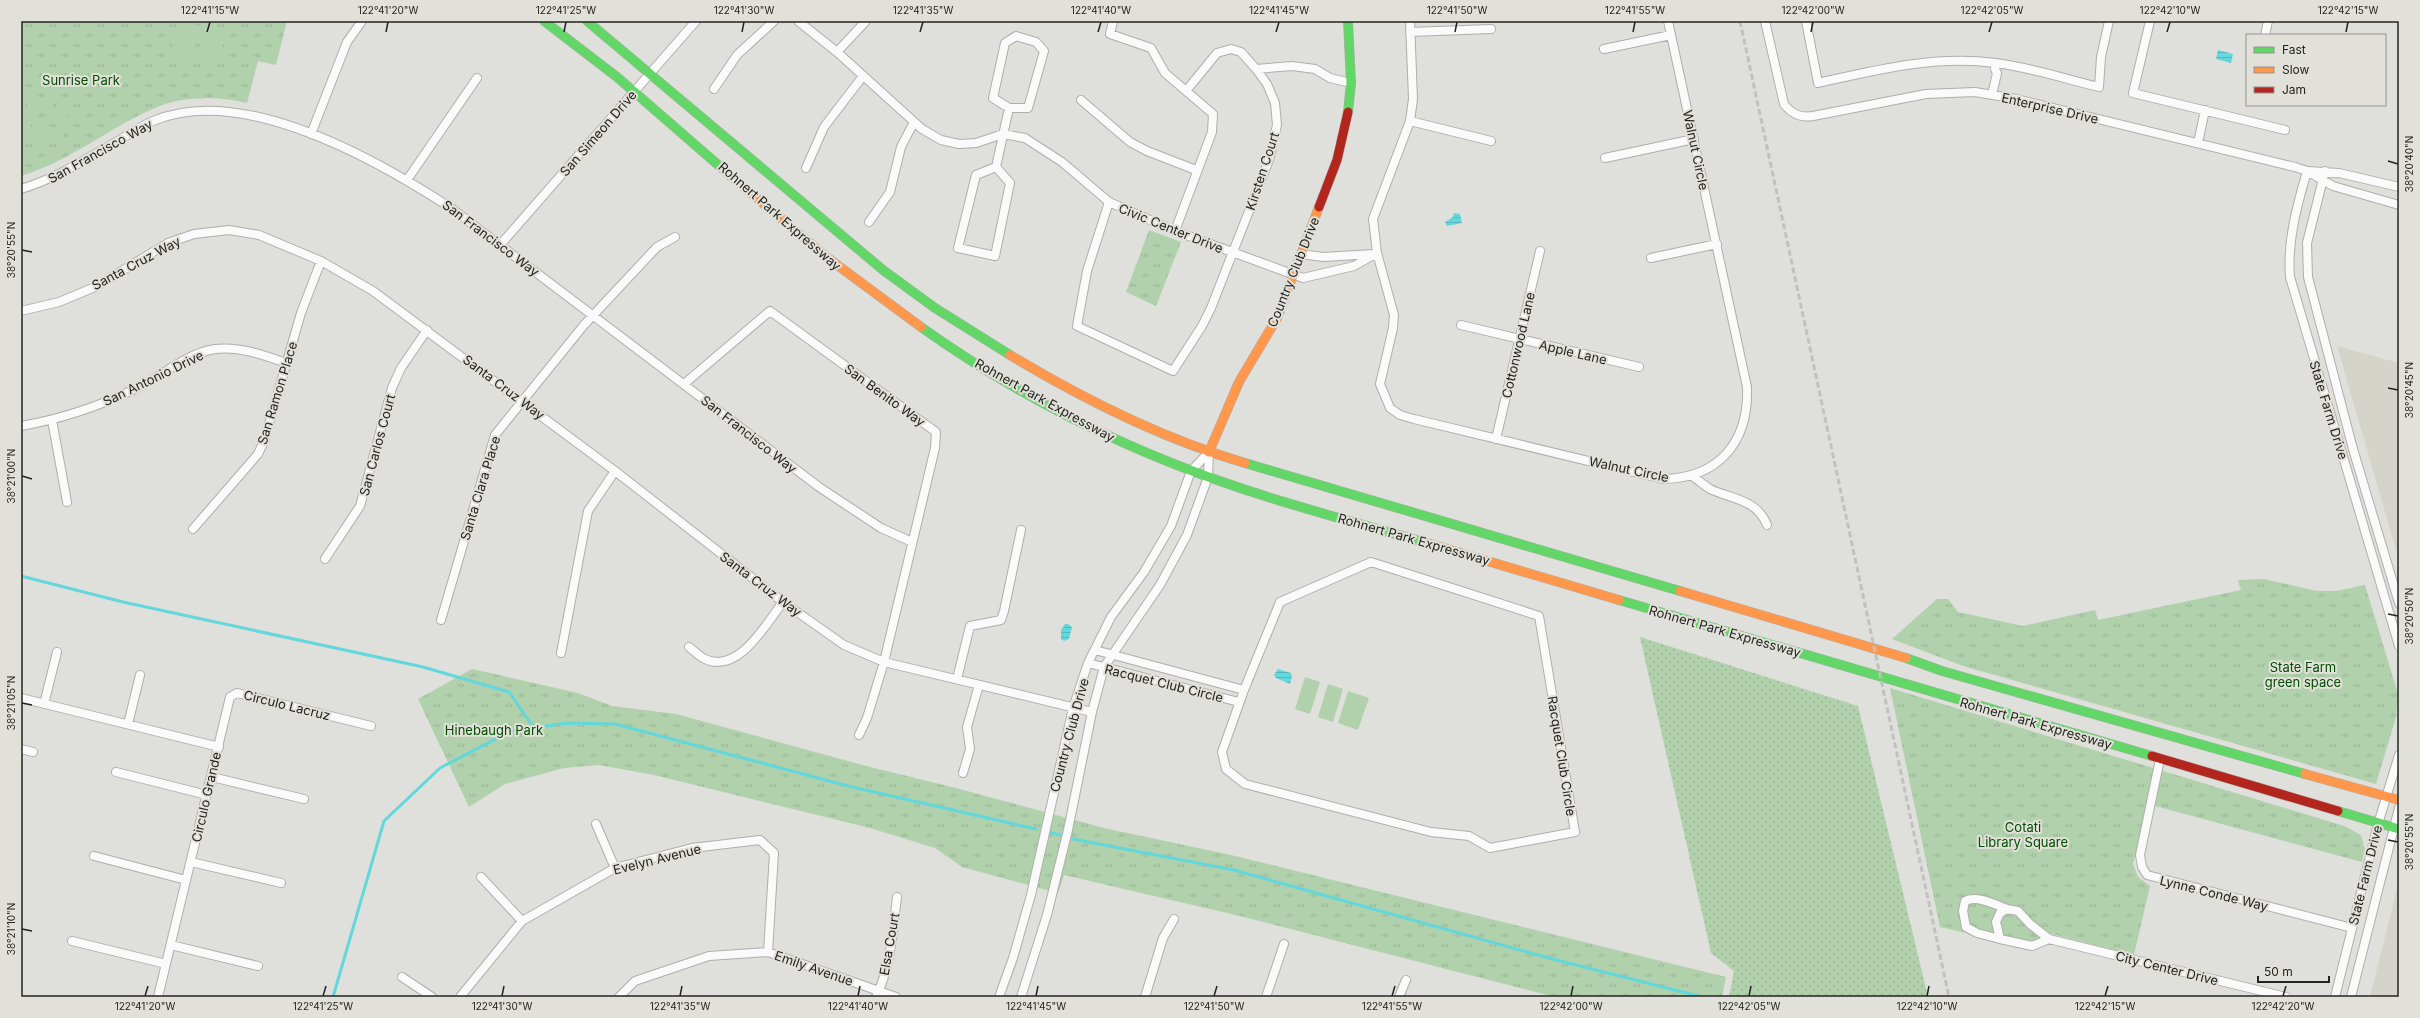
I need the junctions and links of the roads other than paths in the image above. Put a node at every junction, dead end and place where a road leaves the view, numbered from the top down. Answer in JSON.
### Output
{"nodes":[{"id":1,"x":362,"y":21,"type":"edge"},
{"id":2,"x":544,"y":21,"type":"edge"},
{"id":3,"x":586,"y":21,"type":"edge"},
{"id":4,"x":696,"y":21,"type":"edge"},
{"id":5,"x":774,"y":21,"type":"edge"},
{"id":6,"x":798,"y":21,"type":"edge"},
{"id":7,"x":866,"y":21,"type":"edge"},
{"id":8,"x":1113,"y":21,"type":"edge"},
{"id":9,"x":1348,"y":21,"type":"edge"},
{"id":10,"x":1410,"y":21,"type":"edge"},
{"id":11,"x":1668,"y":21,"type":"edge"},
{"id":12,"x":1765,"y":21,"type":"edge"},
{"id":13,"x":1806,"y":21,"type":"edge"},
{"id":14,"x":2109,"y":21,"type":"edge"},
{"id":15,"x":2150,"y":21,"type":"edge"},
{"id":16,"x":2268,"y":21,"type":"edge"},
{"id":17,"x":1491,"y":29,"type":"dead end"},
{"id":18,"x":1410,"y":32,"type":"junction"},
{"id":19,"x":2265,"y":34,"type":"edge"},
{"id":20,"x":1671,"y":35,"type":"junction"},
{"id":21,"x":1604,"y":49,"type":"dead end"},
{"id":22,"x":837,"y":52,"type":"junction"},
{"id":23,"x":1995,"y":66,"type":"junction"},
{"id":24,"x":1256,"y":69,"type":"junction"},
{"id":25,"x":652,"y":72,"type":"junction"},
{"id":26,"x":863,"y":76,"type":"junction"},
{"id":27,"x":477,"y":78,"type":"dead end"},
{"id":28,"x":1351,"y":83,"type":"junction"},
{"id":29,"x":714,"y":89,"type":"dead end"},
{"id":30,"x":635,"y":90,"type":"junction"},
{"id":31,"x":1186,"y":91,"type":"junction"},
{"id":32,"x":1992,"y":95,"type":"junction"},
{"id":33,"x":1081,"y":100,"type":"dead end"},
{"id":34,"x":1009,"y":108,"type":"junction"},
{"id":35,"x":2205,"y":110,"type":"junction"},
{"id":36,"x":1410,"y":121,"type":"junction"},
{"id":37,"x":914,"y":122,"type":"junction"},
{"id":38,"x":2285,"y":130,"type":"dead end"},
{"id":39,"x":310,"y":134,"type":"junction"},
{"id":40,"x":1003,"y":134,"type":"junction"},
{"id":41,"x":1694,"y":140,"type":"junction"},
{"id":42,"x":1491,"y":141,"type":"dead end"},
{"id":43,"x":2198,"y":143,"type":"junction"},
{"id":44,"x":1605,"y":158,"type":"dead end"},
{"id":45,"x":806,"y":168,"type":"dead end"},
{"id":46,"x":996,"y":168,"type":"junction"},
{"id":47,"x":1196,"y":170,"type":"junction"},
{"id":48,"x":2307,"y":171,"type":"junction"},
{"id":49,"x":2325,"y":171,"type":"junction"},
{"id":50,"x":408,"y":180,"type":"junction"},
{"id":51,"x":2322,"y":181,"type":"junction"},
{"id":52,"x":2399,"y":187,"type":"edge"},
{"id":53,"x":21,"y":189,"type":"edge"},
{"id":54,"x":1109,"y":202,"type":"junction"},
{"id":55,"x":2399,"y":205,"type":"edge"},
{"id":56,"x":869,"y":222,"type":"dead end"},
{"id":57,"x":1175,"y":231,"type":"junction"},
{"id":58,"x":675,"y":237,"type":"dead end"},
{"id":59,"x":1717,"y":244,"type":"junction"},
{"id":60,"x":500,"y":245,"type":"junction"},
{"id":61,"x":1540,"y":251,"type":"dead end"},
{"id":62,"x":1233,"y":253,"type":"junction"},
{"id":63,"x":1302,"y":254,"type":"junction"},
{"id":64,"x":1377,"y":254,"type":"junction"},
{"id":65,"x":1651,"y":258,"type":"dead end"},
{"id":66,"x":321,"y":261,"type":"junction"},
{"id":67,"x":1293,"y":276,"type":"junction"},
{"id":68,"x":21,"y":311,"type":"edge"},
{"id":69,"x":593,"y":316,"type":"junction"},
{"id":70,"x":1461,"y":324,"type":"dead end"},
{"id":71,"x":427,"y":330,"type":"junction"},
{"id":72,"x":1520,"y":339,"type":"junction"},
{"id":73,"x":286,"y":363,"type":"junction"},
{"id":74,"x":1639,"y":367,"type":"dead end"},
{"id":75,"x":684,"y":384,"type":"junction"},
{"id":76,"x":523,"y":402,"type":"junction"},
{"id":77,"x":52,"y":420,"type":"junction"},
{"id":78,"x":21,"y":426,"type":"edge"},
{"id":79,"x":1496,"y":439,"type":"junction"},
{"id":80,"x":1209,"y":452,"type":"junction"},
{"id":81,"x":1191,"y":471,"type":"junction"},
{"id":82,"x":615,"y":472,"type":"junction"},
{"id":83,"x":1692,"y":476,"type":"junction"},
{"id":84,"x":1208,"y":477,"type":"junction"},
{"id":85,"x":67,"y":502,"type":"dead end"},
{"id":86,"x":1767,"y":525,"type":"dead end"},
{"id":87,"x":192,"y":529,"type":"dead end"},
{"id":88,"x":1021,"y":530,"type":"dead end"},
{"id":89,"x":912,"y":542,"type":"junction"},
{"id":90,"x":325,"y":559,"type":"dead end"},
{"id":91,"x":783,"y":602,"type":"junction"},
{"id":92,"x":2399,"y":604,"type":"edge"},
{"id":93,"x":441,"y":620,"type":"dead end"},
{"id":94,"x":2399,"y":646,"type":"edge"},
{"id":95,"x":689,"y":647,"type":"dead end"},
{"id":96,"x":1095,"y":650,"type":"junction"},
{"id":97,"x":57,"y":652,"type":"dead end"},
{"id":98,"x":561,"y":653,"type":"dead end"},
{"id":99,"x":1112,"y":655,"type":"junction"},
{"id":100,"x":884,"y":662,"type":"junction"},
{"id":101,"x":1088,"y":664,"type":"junction"},
{"id":102,"x":1104,"y":668,"type":"junction"},
{"id":103,"x":140,"y":675,"type":"dead end"},
{"id":104,"x":957,"y":680,"type":"junction"},
{"id":105,"x":979,"y":685,"type":"junction"},
{"id":106,"x":1244,"y":690,"type":"junction"},
{"id":107,"x":21,"y":698,"type":"edge"},
{"id":108,"x":1239,"y":702,"type":"junction"},
{"id":109,"x":44,"y":704,"type":"junction"},
{"id":110,"x":1074,"y":708,"type":"junction"},
{"id":111,"x":1092,"y":712,"type":"junction"},
{"id":112,"x":128,"y":724,"type":"junction"},
{"id":113,"x":371,"y":726,"type":"dead end"},
{"id":114,"x":859,"y":735,"type":"dead end"},
{"id":115,"x":219,"y":747,"type":"junction"},
{"id":116,"x":21,"y":749,"type":"edge"},
{"id":117,"x":33,"y":752,"type":"dead end"},
{"id":118,"x":2399,"y":755,"type":"edge"},
{"id":119,"x":2160,"y":759,"type":"junction"},
{"id":120,"x":116,"y":772,"type":"dead end"},
{"id":121,"x":963,"y":773,"type":"dead end"},
{"id":122,"x":212,"y":777,"type":"junction"},
{"id":123,"x":208,"y":795,"type":"junction"},
{"id":124,"x":2386,"y":797,"type":"junction"},
{"id":125,"x":304,"y":800,"type":"dead end"},
{"id":126,"x":2399,"y":800,"type":"edge"},
{"id":127,"x":2399,"y":808,"type":"edge"},
{"id":128,"x":596,"y":824,"type":"dead end"},
{"id":129,"x":2378,"y":824,"type":"junction"},
{"id":130,"x":2396,"y":828,"type":"edge"},
{"id":131,"x":94,"y":856,"type":"dead end"},
{"id":132,"x":191,"y":862,"type":"junction"},
{"id":133,"x":615,"y":868,"type":"junction"},
{"id":134,"x":481,"y":877,"type":"dead end"},
{"id":135,"x":186,"y":880,"type":"junction"},
{"id":136,"x":281,"y":883,"type":"dead end"},
{"id":137,"x":897,"y":897,"type":"dead end"},
{"id":138,"x":2007,"y":908,"type":"junction"},
{"id":139,"x":1174,"y":919,"type":"dead end"},
{"id":140,"x":522,"y":921,"type":"junction"},
{"id":141,"x":2352,"y":928,"type":"junction"},
{"id":142,"x":2048,"y":938,"type":"junction"},
{"id":143,"x":2000,"y":939,"type":"junction"},
{"id":144,"x":72,"y":941,"type":"dead end"},
{"id":145,"x":1284,"y":944,"type":"dead end"},
{"id":146,"x":171,"y":945,"type":"junction"},
{"id":147,"x":768,"y":952,"type":"junction"},
{"id":148,"x":166,"y":964,"type":"junction"},
{"id":149,"x":258,"y":966,"type":"dead end"},
{"id":150,"x":402,"y":977,"type":"dead end"},
{"id":151,"x":1406,"y":980,"type":"dead end"},
{"id":152,"x":878,"y":993,"type":"edge"},
{"id":153,"x":158,"y":997,"type":"edge"},
{"id":154,"x":432,"y":997,"type":"edge"},
{"id":155,"x":460,"y":997,"type":"edge"},
{"id":156,"x":619,"y":997,"type":"edge"},
{"id":157,"x":896,"y":997,"type":"edge"},
{"id":158,"x":999,"y":997,"type":"edge"},
{"id":159,"x":1021,"y":997,"type":"edge"},
{"id":160,"x":1145,"y":997,"type":"edge"},
{"id":161,"x":1266,"y":997,"type":"edge"},
{"id":162,"x":1399,"y":997,"type":"edge"},
{"id":163,"x":2286,"y":997,"type":"edge"},
{"id":164,"x":2335,"y":997,"type":"edge"},
{"id":165,"x":2351,"y":997,"type":"edge"}],
"edges":[{"from":1,"to":39,"type":"street"},
{"from":2,"to":30,"type":"main road","name":"Rohnert Park Expressway"},
{"from":3,"to":25,"type":"main road","name":"Rohnert Park Expressway"},
{"from":4,"to":25,"type":"street","name":"San Simeon Drive"},
{"from":5,"to":29,"type":"street"},
{"from":6,"to":22,"type":"street","name":"Civic Center Drive"},
{"from":7,"to":22,"type":"street"},
{"from":8,"to":31,"type":"street"},
{"from":9,"to":28,"type":"main road","name":"Country Club Drive"},
{"from":10,"to":18,"type":"street","name":"Walnut Circle"},
{"from":11,"to":20,"type":"street","name":"Walnut Circle"},
{"from":12,"to":32,"type":"street","name":"Enterprise Drive"},
{"from":13,"to":23,"type":"street"},
{"from":14,"to":23,"type":"street"},
{"from":15,"to":35,"type":"street"},
{"from":16,"to":19,"type":"street"},
{"from":17,"to":18,"type":"street"},
{"from":18,"to":36,"type":"street","name":"Walnut Circle"},
{"from":20,"to":21,"type":"street"},
{"from":20,"to":41,"type":"street","name":"Walnut Circle"},
{"from":22,"to":26,"type":"street","name":"Civic Center Drive"},
{"from":23,"to":32,"type":"street"},
{"from":24,"to":28,"type":"street"},
{"from":24,"to":31,"type":"street","name":"Kirsten Court"},
{"from":24,"to":62,"type":"street","name":"Kirsten Court"},
{"from":25,"to":30,"type":"street","name":"San Simeon Drive"},
{"from":25,"to":80,"type":"main road","name":"Rohnert Park Expressway"},
{"from":26,"to":37,"type":"street","name":"Civic Center Drive"},
{"from":26,"to":45,"type":"street"},
{"from":27,"to":50,"type":"street"},
{"from":28,"to":63,"type":"main road","name":"Country Club Drive"},
{"from":30,"to":60,"type":"street","name":"San Simeon Drive"},
{"from":30,"to":81,"type":"main road","name":"Rohnert Park Expressway"},
{"from":31,"to":47,"type":"street"},
{"from":32,"to":43,"type":"street","name":"Enterprise Drive"},
{"from":33,"to":47,"type":"street"},
{"from":34,"to":34,"type":"street"},
{"from":34,"to":40,"type":"street"},
{"from":35,"to":38,"type":"street"},
{"from":35,"to":43,"type":"street"},
{"from":36,"to":42,"type":"street"},
{"from":36,"to":64,"type":"street","name":"Walnut Circle"},
{"from":37,"to":40,"type":"street","name":"Civic Center Drive"},
{"from":37,"to":56,"type":"street"},
{"from":39,"to":50,"type":"street","name":"San Francisco Way"},
{"from":39,"to":53,"type":"street","name":"San Francisco Way"},
{"from":40,"to":46,"type":"street"},
{"from":40,"to":54,"type":"street","name":"Civic Center Drive"},
{"from":41,"to":44,"type":"street"},
{"from":41,"to":59,"type":"street","name":"Walnut Circle"},
{"from":43,"to":48,"type":"street","name":"Enterprise Drive"},
{"from":46,"to":46,"type":"street"},
{"from":47,"to":57,"type":"street"},
{"from":48,"to":49,"type":"street","name":"Enterprise Drive"},
{"from":48,"to":51,"type":"street","name":"Enterprise Drive"},
{"from":48,"to":94,"type":"street","name":"State Farm Drive"},
{"from":49,"to":51,"type":"street","name":"State Farm Drive"},
{"from":49,"to":52,"type":"street","name":"Enterprise Drive"},
{"from":50,"to":60,"type":"street","name":"San Francisco Way"},
{"from":51,"to":55,"type":"street","name":"Enterprise Drive"},
{"from":51,"to":92,"type":"street","name":"State Farm Drive"},
{"from":54,"to":57,"type":"street","name":"Civic Center Drive"},
{"from":54,"to":62,"type":"street","name":"Civic Center Drive"},
{"from":57,"to":62,"type":"street","name":"Civic Center Drive"},
{"from":58,"to":69,"type":"street","name":"Santa Clara Place"},
{"from":59,"to":65,"type":"street"},
{"from":59,"to":83,"type":"street","name":"Walnut Circle"},
{"from":60,"to":69,"type":"street","name":"San Francisco Way"},
{"from":61,"to":72,"type":"street","name":"Cottonwood Lane"},
{"from":62,"to":67,"type":"street","name":"Civic Center Drive"},
{"from":63,"to":64,"type":"street"},
{"from":63,"to":67,"type":"main road","name":"Country Club Drive"},
{"from":64,"to":67,"type":"street"},
{"from":64,"to":79,"type":"street","name":"Walnut Circle"},
{"from":66,"to":68,"type":"street","name":"Santa Cruz Way"},
{"from":66,"to":71,"type":"street","name":"Santa Cruz Way"},
{"from":66,"to":73,"type":"street","name":"San Ramon Place"},
{"from":67,"to":80,"type":"main road","name":"Country Club Drive"},
{"from":69,"to":75,"type":"street","name":"San Francisco Way"},
{"from":69,"to":76,"type":"street","name":"Santa Clara Place"},
{"from":70,"to":72,"type":"street","name":"Apple Lane"},
{"from":71,"to":76,"type":"street","name":"Santa Cruz Way"},
{"from":71,"to":90,"type":"street","name":"San Carlos Court"},
{"from":72,"to":74,"type":"street","name":"Apple Lane"},
{"from":72,"to":79,"type":"street","name":"Cottonwood Lane"},
{"from":73,"to":77,"type":"street","name":"San Antonio Drive"},
{"from":73,"to":87,"type":"street","name":"San Ramon Place"},
{"from":75,"to":89,"type":"street","name":"San Francisco Way"},
{"from":75,"to":89,"type":"street","name":"San Benito Way"},
{"from":76,"to":82,"type":"street","name":"Santa Cruz Way"},
{"from":76,"to":93,"type":"street","name":"Santa Clara Place"},
{"from":77,"to":78,"type":"street","name":"San Antonio Drive"},
{"from":77,"to":85,"type":"street"},
{"from":79,"to":83,"type":"street","name":"Walnut Circle"},
{"from":80,"to":81,"type":"street","name":"Country Club Drive"},
{"from":80,"to":84,"type":"street","name":"Country Club Drive"},
{"from":80,"to":124,"type":"main road","name":"Rohnert Park Expressway"},
{"from":81,"to":84,"type":"main road","name":"Rohnert Park Expressway"},
{"from":81,"to":96,"type":"street","name":"Country Club Drive"},
{"from":82,"to":91,"type":"street","name":"Santa Cruz Way"},
{"from":82,"to":98,"type":"street"},
{"from":83,"to":86,"type":"street"},
{"from":84,"to":99,"type":"street","name":"Country Club Drive"},
{"from":84,"to":119,"type":"main road","name":"Rohnert Park Expressway"},
{"from":88,"to":104,"type":"street"},
{"from":89,"to":100,"type":"street","name":"San Benito Way"},
{"from":91,"to":95,"type":"street"},
{"from":91,"to":100,"type":"street","name":"Santa Cruz Way"},
{"from":96,"to":99,"type":"street","name":"Racquet Club Circle"},
{"from":96,"to":101,"type":"street","name":"Country Club Drive"},
{"from":97,"to":109,"type":"street"},
{"from":99,"to":102,"type":"street","name":"Country Club Drive"},
{"from":99,"to":106,"type":"street","name":"Racquet Club Circle"},
{"from":100,"to":104,"type":"street","name":"Santa Cruz Way"},
{"from":100,"to":114,"type":"street","name":"San Benito Way"},
{"from":101,"to":102,"type":"street","name":"Racquet Club Circle"},
{"from":101,"to":110,"type":"street","name":"Country Club Drive"},
{"from":102,"to":108,"type":"street","name":"Racquet Club Circle"},
{"from":102,"to":111,"type":"street","name":"Country Club Drive"},
{"from":103,"to":112,"type":"street"},
{"from":104,"to":105,"type":"street","name":"Santa Cruz Way"},
{"from":105,"to":110,"type":"street","name":"Santa Cruz Way"},
{"from":105,"to":121,"type":"street"},
{"from":106,"to":108,"type":"street","name":"Racquet Club Circle"},
{"from":106,"to":108,"type":"street","name":"Racquet Club Circle"},
{"from":107,"to":109,"type":"street","name":"Circulo Grande"},
{"from":109,"to":112,"type":"street","name":"Circulo Grande"},
{"from":110,"to":111,"type":"street","name":"Santa Cruz Way"},
{"from":110,"to":158,"type":"street","name":"Country Club Drive"},
{"from":111,"to":159,"type":"street","name":"Country Club Drive"},
{"from":112,"to":115,"type":"street","name":"Circulo Grande"},
{"from":113,"to":115,"type":"street","name":"Circulo Lacruz"},
{"from":115,"to":122,"type":"street","name":"Circulo Grande"},
{"from":116,"to":117,"type":"street"},
{"from":118,"to":124,"type":"street","name":"State Farm Drive"},
{"from":119,"to":129,"type":"main road","name":"Rohnert Park Expressway"},
{"from":119,"to":141,"type":"street","name":"Lynne Conde Way"},
{"from":120,"to":123,"type":"street"},
{"from":122,"to":123,"type":"street","name":"Circulo Grande"},
{"from":122,"to":125,"type":"street"},
{"from":123,"to":132,"type":"street","name":"Circulo Grande"},
{"from":124,"to":126,"type":"main road","name":"Rohnert Park Expressway"},
{"from":124,"to":129,"type":"street","name":"State Farm Drive"},
{"from":127,"to":130,"type":"street","name":"State Farm Drive"},
{"from":128,"to":133,"type":"street"},
{"from":129,"to":130,"type":"main road","name":"Rohnert Park Expressway"},
{"from":129,"to":141,"type":"street","name":"State Farm Drive"},
{"from":130,"to":165,"type":"street","name":"State Farm Drive"},
{"from":131,"to":135,"type":"street"},
{"from":132,"to":135,"type":"street","name":"Circulo Grande"},
{"from":132,"to":136,"type":"street"},
{"from":133,"to":140,"type":"street","name":"Evelyn Avenue"},
{"from":133,"to":147,"type":"street","name":"Evelyn Avenue"},
{"from":134,"to":140,"type":"street"},
{"from":135,"to":146,"type":"street","name":"Circulo Grande"},
{"from":137,"to":152,"type":"street","name":"Elsa Court"},
{"from":138,"to":142,"type":"street","name":"City Center Drive"},
{"from":138,"to":143,"type":"street"},
{"from":138,"to":143,"type":"street","name":"City Center Drive"},
{"from":139,"to":160,"type":"street"},
{"from":140,"to":155,"type":"street","name":"Evelyn Avenue"},
{"from":141,"to":164,"type":"street","name":"State Farm Drive"},
{"from":142,"to":143,"type":"street","name":"City Center Drive"},
{"from":142,"to":163,"type":"street","name":"City Center Drive"},
{"from":144,"to":148,"type":"street"},
{"from":145,"to":161,"type":"street"},
{"from":146,"to":148,"type":"street","name":"Circulo Grande"},
{"from":146,"to":149,"type":"street"},
{"from":147,"to":152,"type":"street","name":"Emily Avenue"},
{"from":147,"to":156,"type":"street","name":"Emily Avenue"},
{"from":148,"to":153,"type":"street","name":"Circulo Grande"},
{"from":150,"to":154,"type":"street"},
{"from":151,"to":162,"type":"street"},
{"from":152,"to":157,"type":"street","name":"Emily Avenue"}]}
